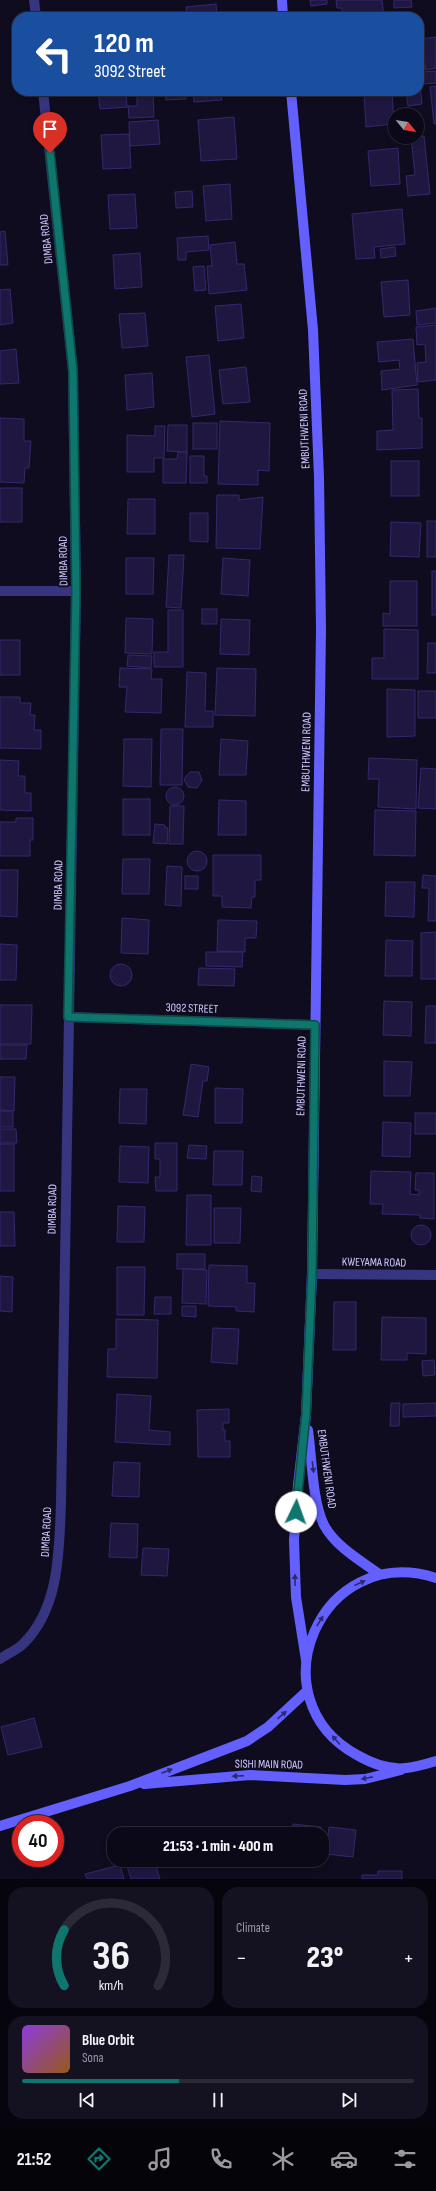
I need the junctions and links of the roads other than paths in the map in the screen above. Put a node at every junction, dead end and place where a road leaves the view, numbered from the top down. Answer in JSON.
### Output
{"nodes":[{"id":1,"x":34,"y":0,"type":"edge"},
{"id":2,"x":282,"y":0,"type":"edge"},
{"id":3,"x":35,"y":12,"type":"edge"},
{"id":4,"x":283,"y":12,"type":"edge"},
{"id":5,"x":45,"y":96,"type":"edge"},
{"id":6,"x":291,"y":96,"type":"edge"},
{"id":7,"x":0,"y":591,"type":"edge"},
{"id":8,"x":76,"y":591,"type":"junction"},
{"id":9,"x":68,"y":1017,"type":"junction"},
{"id":10,"x":315,"y":1025,"type":"junction"},
{"id":11,"x":312,"y":1274,"type":"junction"},
{"id":12,"x":436,"y":1275,"type":"edge"},
{"id":13,"x":306,"y":1414,"type":"junction"},
{"id":14,"x":436,"y":1570,"type":"edge"},
{"id":15,"x":417,"y":1572,"type":"junction"},
{"id":16,"x":379,"y":1574,"type":"junction"},
{"id":17,"x":436,"y":1578,"type":"edge"},
{"id":18,"x":0,"y":1659,"type":"edge"},
{"id":19,"x":306,"y":1660,"type":"junction"},
{"id":20,"x":308,"y":1691,"type":"junction"},
{"id":21,"x":436,"y":1762,"type":"edge"},
{"id":22,"x":405,"y":1769,"type":"junction"},
{"id":23,"x":130,"y":1786,"type":"junction"},
{"id":24,"x":0,"y":1826,"type":"edge"}],
"edges":[{"from":1,"to":3,"type":"street"},
{"from":2,"to":4,"type":"street"},
{"from":5,"to":8,"type":"street","name":"DIMBA ROAD"},
{"from":6,"to":10,"type":"street","name":"EMBUTHWENI ROAD"},
{"from":7,"to":8,"type":"street"},
{"from":8,"to":9,"type":"street","name":"DIMBA ROAD"},
{"from":9,"to":10,"type":"street","name":"3092 STREET"},
{"from":9,"to":18,"type":"street","name":"DIMBA ROAD"},
{"from":10,"to":11,"type":"street","name":"EMBUTHWENI ROAD"},
{"from":11,"to":12,"type":"street","name":"KWEYAMA ROAD"},
{"from":11,"to":13,"type":"street","name":"EMBUTHWENI ROAD"},
{"from":13,"to":16,"type":"street","name":"EMBUTHWENI ROAD","one_way":true},
{"from":19,"to":13,"type":"street","name":"EMBUTHWENI ROAD","one_way":true},
{"from":14,"to":15,"type":"street"},
{"from":15,"to":16,"type":"street"},
{"from":15,"to":17,"type":"street"},
{"from":19,"to":16,"type":"street","one_way":true},
{"from":19,"to":20,"type":"street"},
{"from":22,"to":20,"type":"street","one_way":true},
{"from":23,"to":20,"type":"street","name":"SISHI MAIN ROAD","one_way":true},
{"from":21,"to":22,"type":"street","name":"SISHI MAIN ROAD"},
{"from":22,"to":23,"type":"street","name":"SISHI MAIN ROAD","one_way":true},
{"from":23,"to":24,"type":"street","name":"SISHI MAIN ROAD"}]}
